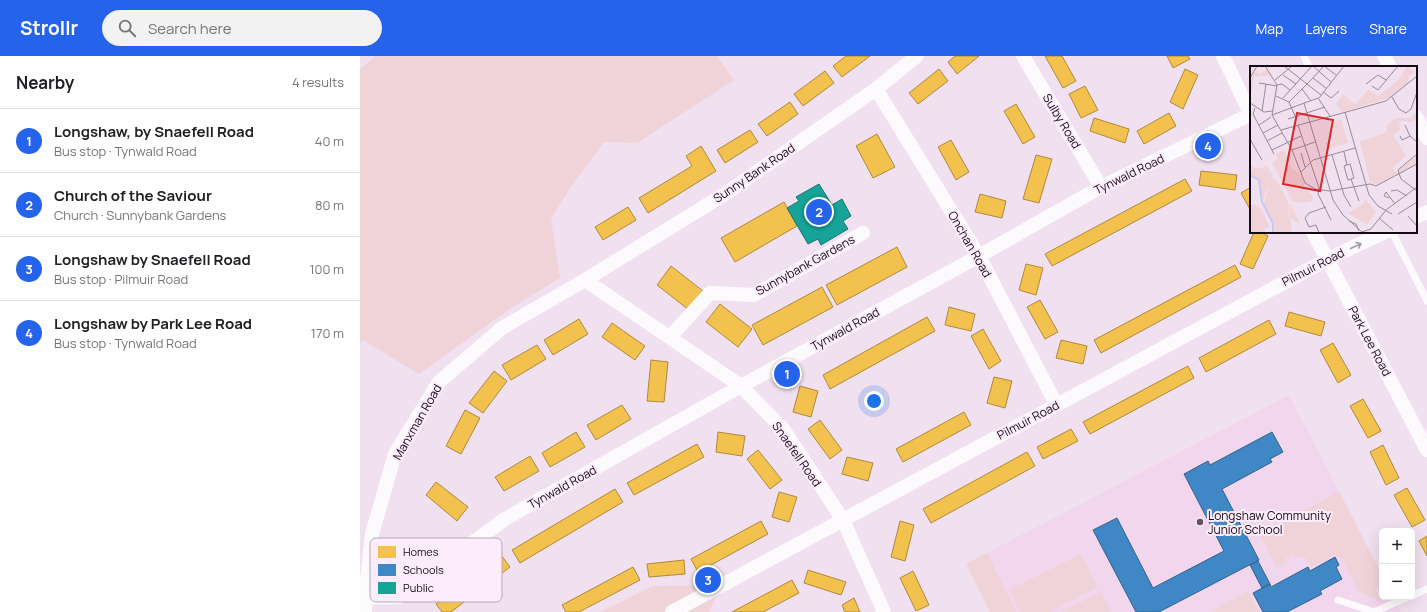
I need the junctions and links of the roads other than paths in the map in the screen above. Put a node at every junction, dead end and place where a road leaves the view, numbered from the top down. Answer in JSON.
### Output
{"nodes":[{"id":1,"x":917,"y":56,"type":"edge"},
{"id":2,"x":1023,"y":56,"type":"edge"},
{"id":3,"x":1223,"y":56,"type":"edge"},
{"id":4,"x":1304,"y":56,"type":"edge"},
{"id":5,"x":1384,"y":56,"type":"edge"},
{"id":6,"x":1309,"y":66,"type":"edge"},
{"id":7,"x":1389,"y":66,"type":"edge"},
{"id":8,"x":876,"y":89,"type":"junction"},
{"id":9,"x":1250,"y":112,"type":"edge"},
{"id":10,"x":1250,"y":114,"type":"edge"},
{"id":11,"x":1417,"y":119,"type":"edge"},
{"id":12,"x":1427,"y":138,"type":"edge"},
{"id":13,"x":1101,"y":187,"type":"junction"},
{"id":14,"x":1427,"y":212,"type":"edge"},
{"id":15,"x":1417,"y":217,"type":"edge"},
{"id":16,"x":863,"y":233,"type":"dead end"},
{"id":17,"x":1314,"y":233,"type":"edge"},
{"id":18,"x":1383,"y":233,"type":"edge"},
{"id":19,"x":1393,"y":233,"type":"edge"},
{"id":20,"x":979,"y":256,"type":"junction"},
{"id":21,"x":1328,"y":259,"type":"junction"},
{"id":22,"x":585,"y":280,"type":"junction"},
{"id":23,"x":1427,"y":301,"type":"edge"},
{"id":24,"x":670,"y":338,"type":"junction"},
{"id":25,"x":741,"y":386,"type":"junction"},
{"id":26,"x":1056,"y":404,"type":"junction"},
{"id":27,"x":1427,"y":450,"type":"edge"},
{"id":28,"x":843,"y":520,"type":"junction"},
{"id":29,"x":371,"y":538,"type":"edge"},
{"id":30,"x":479,"y":538,"type":"edge"},
{"id":31,"x":370,"y":549,"type":"edge"},
{"id":32,"x":1427,"y":589,"type":"edge"},
{"id":33,"x":1415,"y":595,"type":"edge"},
{"id":34,"x":1338,"y":600,"type":"dead end"},
{"id":35,"x":1401,"y":600,"type":"edge"},
{"id":36,"x":363,"y":603,"type":"edge"},
{"id":37,"x":672,"y":612,"type":"edge"},
{"id":38,"x":884,"y":612,"type":"edge"}],
"edges":[{"from":1,"to":8,"type":"street","name":"Sunny Bank Road"},
{"from":2,"to":13,"type":"street","name":"Sulby Road"},
{"from":3,"to":9,"type":"street"},
{"from":4,"to":6,"type":"lane"},
{"from":5,"to":7,"type":"street"},
{"from":8,"to":20,"type":"street","name":"Onchan Road"},
{"from":8,"to":22,"type":"street","name":"Sunny Bank Road"},
{"from":10,"to":13,"type":"street","name":"Tynwald Road"},
{"from":11,"to":12,"type":"street"},
{"from":13,"to":20,"type":"street","name":"Tynwald Road"},
{"from":14,"to":15,"type":"street"},
{"from":16,"to":24,"type":"street","name":"Sunnybank Gardens"},
{"from":17,"to":21,"type":"street","name":"Park Lee Road"},
{"from":21,"to":18,"type":"street","name":"Pilmuir Road","one_way":true},
{"from":19,"to":23,"type":"lane"},
{"from":20,"to":25,"type":"street","name":"Tynwald Road"},
{"from":20,"to":26,"type":"street","name":"Onchan Road"},
{"from":21,"to":26,"type":"street","name":"Pilmuir Road"},
{"from":21,"to":27,"type":"street","name":"Park Lee Road"},
{"from":22,"to":24,"type":"street","name":"Snaefell Road"},
{"from":22,"to":29,"type":"street","name":"Manxman Road"},
{"from":24,"to":25,"type":"street","name":"Snaefell Road"},
{"from":25,"to":28,"type":"street","name":"Snaefell Road"},
{"from":25,"to":30,"type":"street","name":"Tynwald Road"},
{"from":26,"to":28,"type":"street","name":"Pilmuir Road"},
{"from":28,"to":37,"type":"street","name":"Pilmuir Road"},
{"from":28,"to":38,"type":"street","name":"Snaefell Road"},
{"from":31,"to":36,"type":"street","name":"Manxman Road"},
{"from":32,"to":33,"type":"lane"},
{"from":34,"to":35,"type":"lane"}]}
